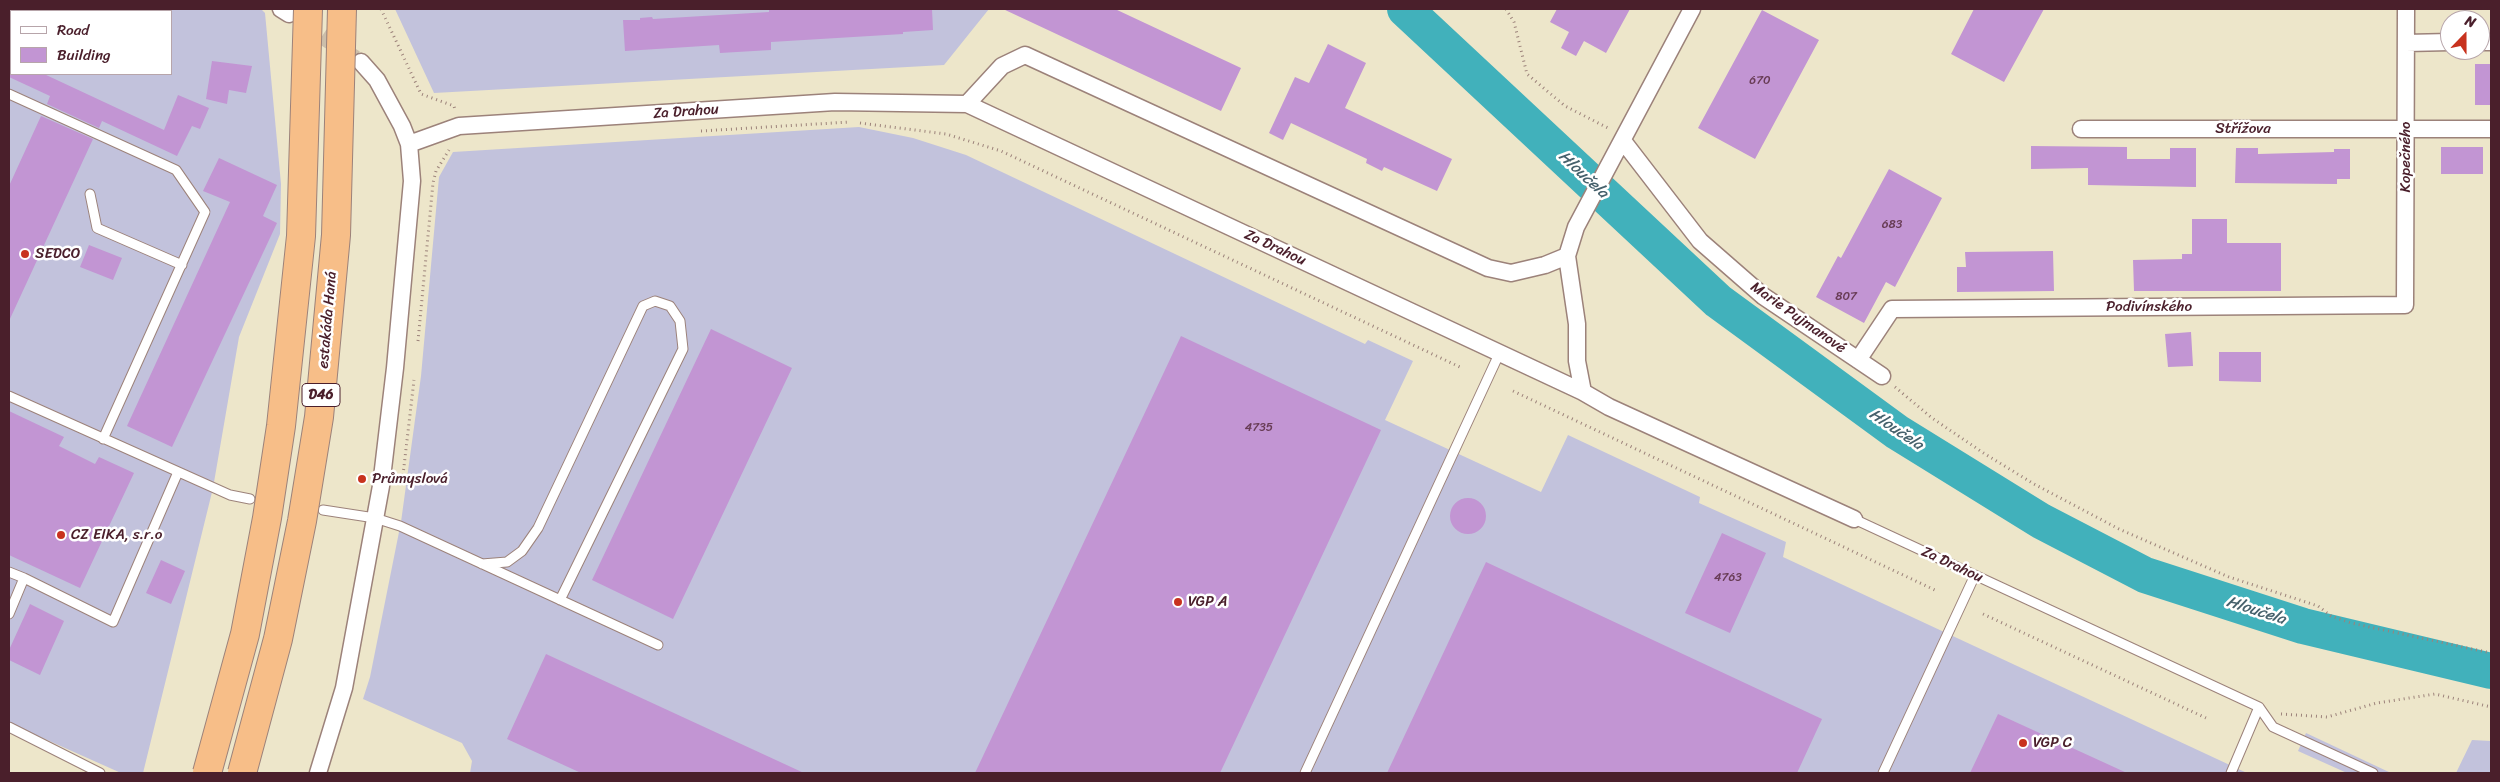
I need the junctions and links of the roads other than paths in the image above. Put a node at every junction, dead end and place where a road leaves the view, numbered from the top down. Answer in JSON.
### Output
{"nodes":[{"id":1,"x":342,"y":9,"type":"edge"},
{"id":2,"x":1692,"y":9,"type":"edge"},
{"id":3,"x":2406,"y":9,"type":"edge"},
{"id":4,"x":293,"y":11,"type":"edge"},
{"id":5,"x":2406,"y":42,"type":"junction"},
{"id":6,"x":2440,"y":42,"type":"edge"},
{"id":7,"x":361,"y":62,"type":"tunnel mouth"},
{"id":8,"x":9,"y":94,"type":"edge"},
{"id":9,"x":967,"y":104,"type":"junction"},
{"id":10,"x":2081,"y":129,"type":"dead end"},
{"id":11,"x":2406,"y":129,"type":"junction"},
{"id":12,"x":2491,"y":129,"type":"edge"},
{"id":13,"x":1624,"y":139,"type":"junction"},
{"id":14,"x":409,"y":144,"type":"junction"},
{"id":15,"x":90,"y":194,"type":"dead end"},
{"id":16,"x":1567,"y":256,"type":"junction"},
{"id":17,"x":182,"y":265,"type":"junction"},
{"id":18,"x":2405,"y":304,"type":"joint"},
{"id":19,"x":1500,"y":352,"type":"junction"},
{"id":20,"x":1858,"y":360,"type":"junction"},
{"id":21,"x":1882,"y":376,"type":"road end"},
{"id":22,"x":1583,"y":392,"type":"junction"},
{"id":23,"x":9,"y":396,"type":"edge"},
{"id":24,"x":103,"y":439,"type":"junction"},
{"id":25,"x":178,"y":472,"type":"junction"},
{"id":26,"x":250,"y":499,"type":"dead end"},
{"id":27,"x":323,"y":510,"type":"dead end"},
{"id":28,"x":376,"y":518,"type":"junction"},
{"id":29,"x":1854,"y":519,"type":"joint"},
{"id":30,"x":482,"y":564,"type":"junction"},
{"id":31,"x":9,"y":572,"type":"edge"},
{"id":32,"x":1975,"y":575,"type":"junction"},
{"id":33,"x":24,"y":578,"type":"junction"},
{"id":34,"x":560,"y":600,"type":"junction"},
{"id":35,"x":9,"y":614,"type":"edge"},
{"id":36,"x":658,"y":645,"type":"dead end"},
{"id":37,"x":2259,"y":707,"type":"junction"},
{"id":38,"x":9,"y":727,"type":"edge"},
{"id":39,"x":2231,"y":772,"type":"edge"},
{"id":40,"x":100,"y":773,"type":"edge"},
{"id":41,"x":207,"y":773,"type":"edge"},
{"id":42,"x":242,"y":773,"type":"edge"},
{"id":43,"x":318,"y":773,"type":"edge"},
{"id":44,"x":1305,"y":773,"type":"edge"},
{"id":45,"x":1883,"y":773,"type":"edge"},
{"id":46,"x":2373,"y":773,"type":"edge"}],
"edges":[{"from":1,"to":42,"type":"highway","name":"estakáda Haná","number":"D46","bridge":true},
{"from":2,"to":13,"type":"street"},
{"from":3,"to":5,"type":"street","name":"Kopečného"},
{"from":4,"to":41,"type":"highway","number":"D46","bridge":true},
{"from":5,"to":6,"type":"street"},
{"from":5,"to":11,"type":"street","name":"Kopečného"},
{"from":7,"to":14,"type":"street"},
{"from":8,"to":17,"type":"lane"},
{"from":9,"to":14,"type":"street","name":"Za Drahou"},
{"from":9,"to":16,"type":"street"},
{"from":9,"to":19,"type":"street","name":"Za Drahou"},
{"from":10,"to":11,"type":"street","name":"Střížova"},
{"from":11,"to":12,"type":"street","name":"Střížova"},
{"from":11,"to":18,"type":"street","name":"Kopečného"},
{"from":13,"to":16,"type":"street"},
{"from":13,"to":20,"type":"street","name":"Marie Pujmanové"},
{"from":14,"to":28,"type":"street"},
{"from":15,"to":17,"type":"lane"},
{"from":16,"to":22,"type":"street"},
{"from":17,"to":24,"type":"lane"},
{"from":18,"to":20,"type":"street","name":"Podivínského"},
{"from":19,"to":22,"type":"street","name":"Za Drahou"},
{"from":19,"to":44,"type":"lane"},
{"from":20,"to":21,"type":"street","name":"Marie Pujmanové"},
{"from":22,"to":29,"type":"street","name":"Za Drahou"},
{"from":23,"to":24,"type":"lane"},
{"from":24,"to":25,"type":"lane"},
{"from":25,"to":26,"type":"lane"},
{"from":25,"to":33,"type":"lane"},
{"from":27,"to":28,"type":"lane"},
{"from":28,"to":30,"type":"lane"},
{"from":28,"to":43,"type":"street"},
{"from":29,"to":32,"type":"lane","name":"Za Drahou"},
{"from":30,"to":34,"type":"lane"},
{"from":30,"to":34,"type":"lane"},
{"from":31,"to":33,"type":"lane"},
{"from":32,"to":37,"type":"lane","name":"Za Drahou"},
{"from":32,"to":45,"type":"lane"},
{"from":33,"to":35,"type":"lane"},
{"from":34,"to":36,"type":"lane"},
{"from":37,"to":39,"type":"lane"},
{"from":37,"to":46,"type":"lane"},
{"from":38,"to":40,"type":"lane"}]}
